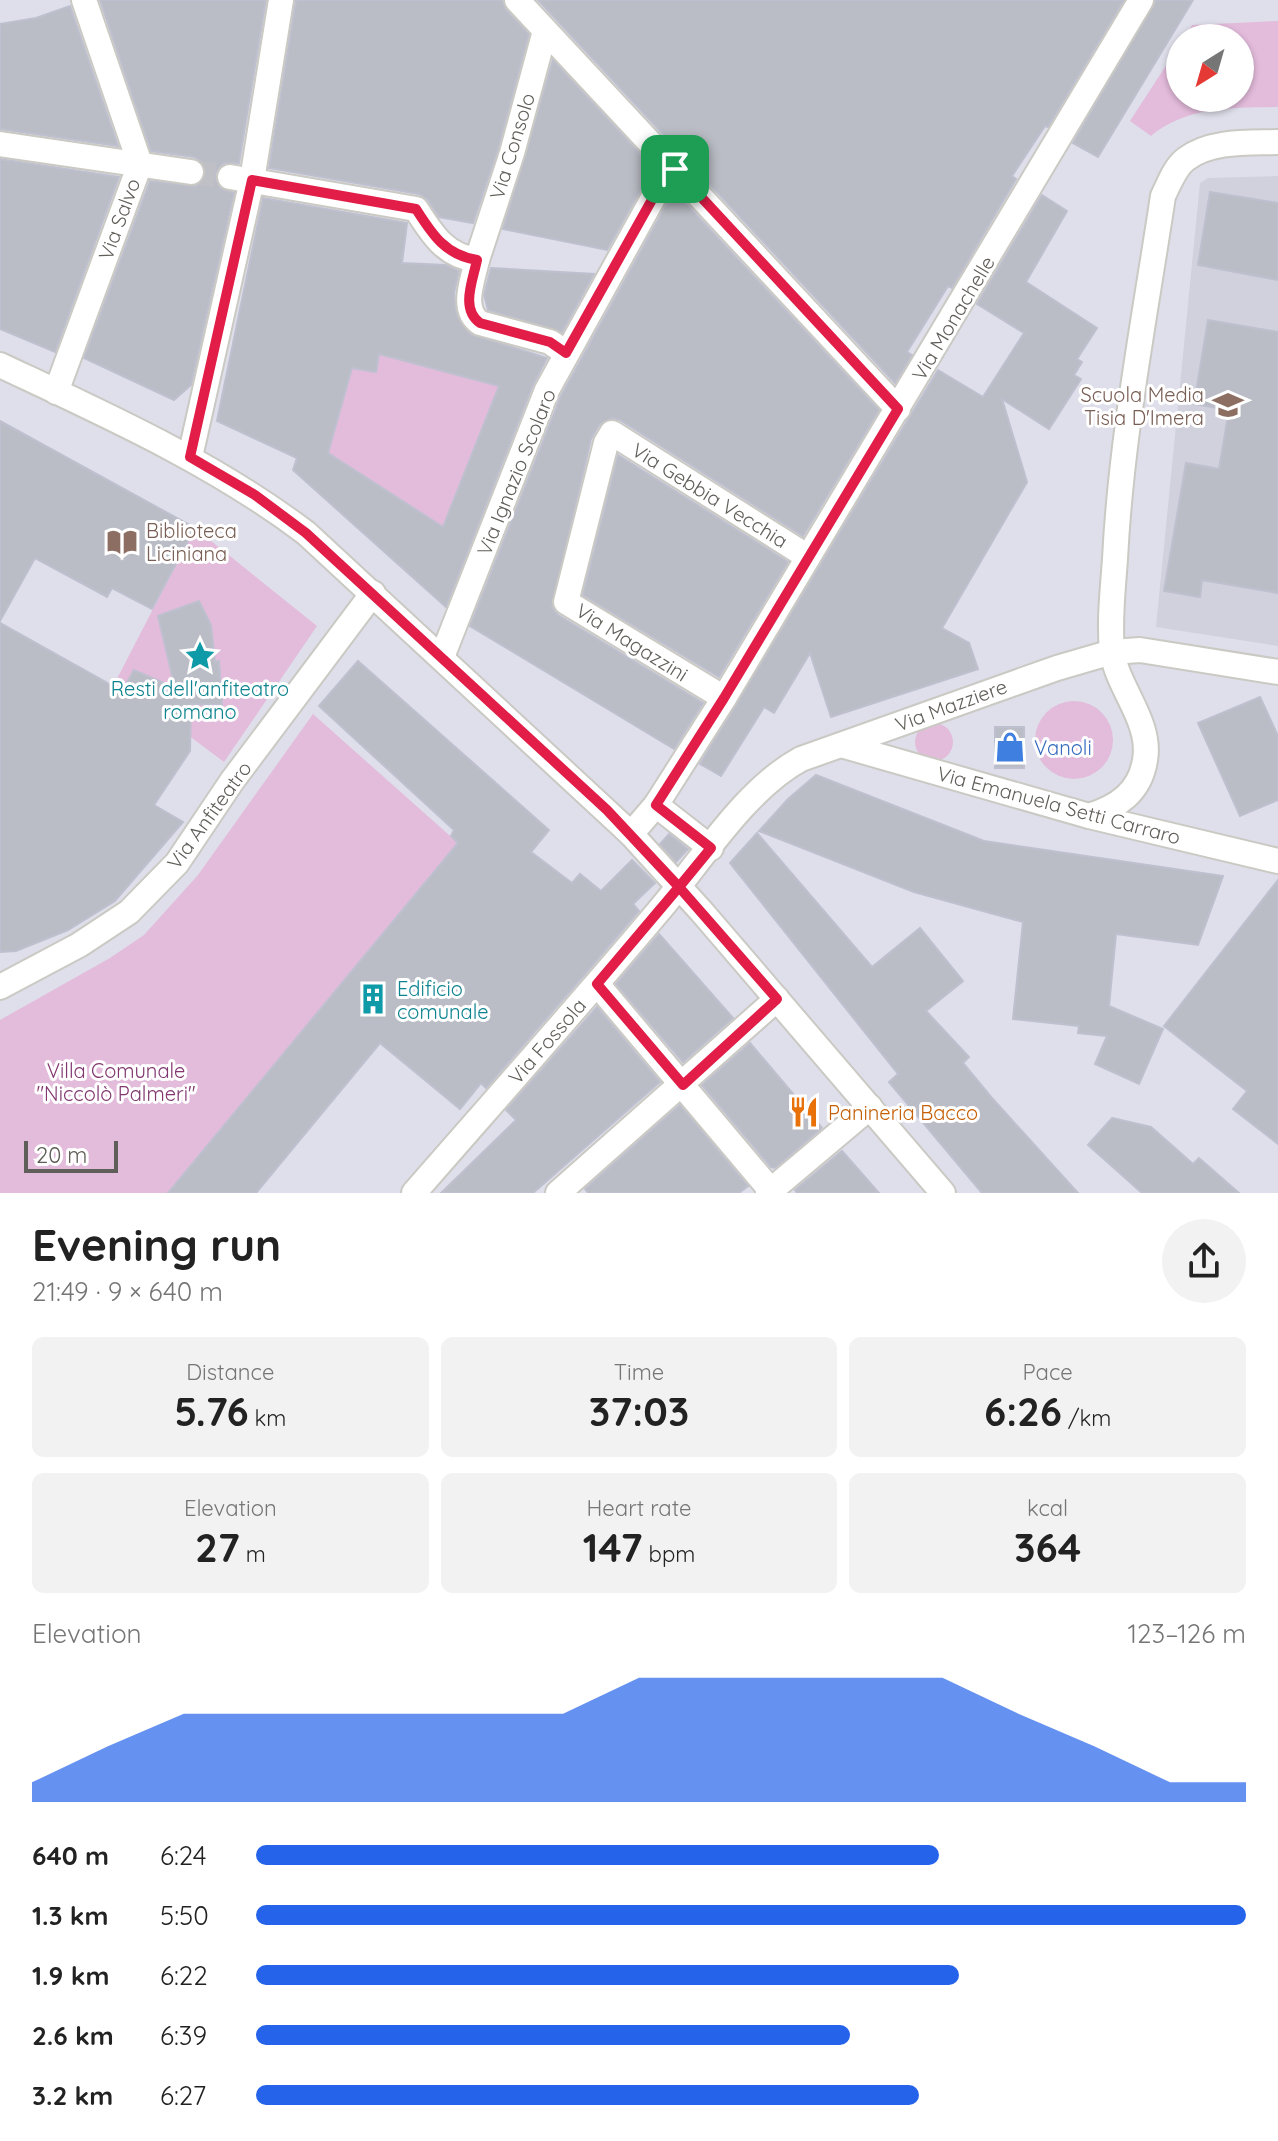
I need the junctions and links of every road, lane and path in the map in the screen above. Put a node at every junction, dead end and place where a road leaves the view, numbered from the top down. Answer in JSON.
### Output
{"nodes":[{"id":1,"x":84,"y":0,"type":"edge"},
{"id":2,"x":281,"y":0,"type":"edge"},
{"id":3,"x":517,"y":0,"type":"edge"},
{"id":4,"x":1141,"y":0,"type":"edge"},
{"id":5,"x":545,"y":31,"type":"junction"},
{"id":6,"x":1278,"y":142,"type":"edge"},
{"id":7,"x":0,"y":144,"type":"edge"},
{"id":8,"x":140,"y":164,"type":"junction"},
{"id":9,"x":675,"y":169,"type":"junction"},
{"id":10,"x":191,"y":172,"type":"tunnel mouth"},
{"id":11,"x":241,"y":178,"type":"junction"},
{"id":12,"x":477,"y":260,"type":"junction"},
{"id":13,"x":566,"y":353,"type":"junction"},
{"id":14,"x":0,"y":365,"type":"edge"},
{"id":15,"x":56,"y":392,"type":"junction"},
{"id":16,"x":898,"y":409,"type":"junction"},
{"id":17,"x":612,"y":433,"type":"joint"},
{"id":18,"x":190,"y":457,"type":"junction"},
{"id":19,"x":808,"y":557,"type":"junction"},
{"id":20,"x":373,"y":593,"type":"junction"},
{"id":21,"x":1112,"y":652,"type":"junction"},
{"id":22,"x":442,"y":657,"type":"junction"},
{"id":23,"x":1278,"y":672,"type":"edge"},
{"id":24,"x":724,"y":698,"type":"junction"},
{"id":25,"x":929,"y":713,"type":"junction"},
{"id":26,"x":841,"y":745,"type":"junction"},
{"id":27,"x":922,"y":769,"type":"junction"},
{"id":28,"x":656,"y":805,"type":"junction"},
{"id":29,"x":1089,"y":816,"type":"junction"},
{"id":30,"x":631,"y":834,"type":"junction"},
{"id":31,"x":711,"y":848,"type":"junction"},
{"id":32,"x":1278,"y":861,"type":"edge"},
{"id":33,"x":679,"y":887,"type":"junction"},
{"id":34,"x":29,"y":969,"type":"junction"},
{"id":35,"x":0,"y":975,"type":"edge"},
{"id":36,"x":597,"y":984,"type":"junction"},
{"id":37,"x":0,"y":987,"type":"edge"},
{"id":38,"x":777,"y":999,"type":"junction"},
{"id":39,"x":683,"y":1085,"type":"junction"},
{"id":40,"x":870,"y":1107,"type":"junction"},
{"id":41,"x":771,"y":1192,"type":"edge"},
{"id":42,"x":414,"y":1193,"type":"edge"},
{"id":43,"x":558,"y":1193,"type":"edge"},
{"id":44,"x":943,"y":1193,"type":"edge"}],
"edges":[{"from":1,"to":8,"type":"street","name":"Via Salvo"},
{"from":2,"to":11,"type":"street"},
{"from":3,"to":5,"type":"street"},
{"from":4,"to":16,"type":"street","name":"Via Monachelle"},
{"from":5,"to":9,"type":"street"},
{"from":5,"to":12,"type":"street","name":"Via Consolo"},
{"from":6,"to":21,"type":"street"},
{"from":7,"to":8,"type":"street"},
{"from":8,"to":10,"type":"street"},
{"from":8,"to":15,"type":"street","name":"Via Salvo"},
{"from":9,"to":13,"type":"street","name":"Via Ignazio Scolaro"},
{"from":9,"to":16,"type":"street"},
{"from":11,"to":12,"type":"street"},
{"from":11,"to":18,"type":"street"},
{"from":12,"to":13,"type":"street","name":"Via Consolo"},
{"from":13,"to":22,"type":"street","name":"Via Ignazio Scolaro"},
{"from":14,"to":15,"type":"street"},
{"from":15,"to":18,"type":"street"},
{"from":16,"to":19,"type":"street","name":"Via Monachelle"},
{"from":17,"to":19,"type":"street","name":"Via Gebbia Vecchia"},
{"from":17,"to":24,"type":"street","name":"Via Magazzini"},
{"from":18,"to":20,"type":"street"},
{"from":19,"to":24,"type":"street","name":"Via Monachelle"},
{"from":20,"to":22,"type":"street"},
{"from":20,"to":34,"type":"street","name":"Via Anfiteatro"},
{"from":21,"to":23,"type":"street","name":"Via Mazziere"},
{"from":21,"to":25,"type":"street","name":"Via Mazziere"},
{"from":21,"to":29,"type":"street"},
{"from":22,"to":30,"type":"street"},
{"from":24,"to":28,"type":"street","name":"Via Monachelle"},
{"from":25,"to":26,"type":"street","name":"Via Mazziere"},
{"from":25,"to":27,"type":"street"},
{"from":26,"to":27,"type":"street","name":"Via Emanuela Setti Carraro"},
{"from":26,"to":31,"type":"street","name":"Via Mazziere"},
{"from":27,"to":29,"type":"street","name":"Via Emanuela Setti Carraro"},
{"from":28,"to":30,"type":"street","name":"Via Monachelle"},
{"from":28,"to":31,"type":"street"},
{"from":29,"to":32,"type":"street","name":"Via Emanuela Setti Carraro"},
{"from":30,"to":33,"type":"street"},
{"from":31,"to":33,"type":"street","name":"Via Mazziere"},
{"from":33,"to":36,"type":"street","name":"Via Fossola"},
{"from":33,"to":38,"type":"street"},
{"from":34,"to":35,"type":"street"},
{"from":34,"to":37,"type":"street","name":"Via Anfiteatro"},
{"from":36,"to":39,"type":"street"},
{"from":36,"to":42,"type":"street","name":"Via Fossola"},
{"from":38,"to":39,"type":"street"},
{"from":38,"to":40,"type":"street"},
{"from":39,"to":41,"type":"street"},
{"from":39,"to":43,"type":"street"},
{"from":40,"to":41,"type":"street"},
{"from":40,"to":44,"type":"street"}]}
